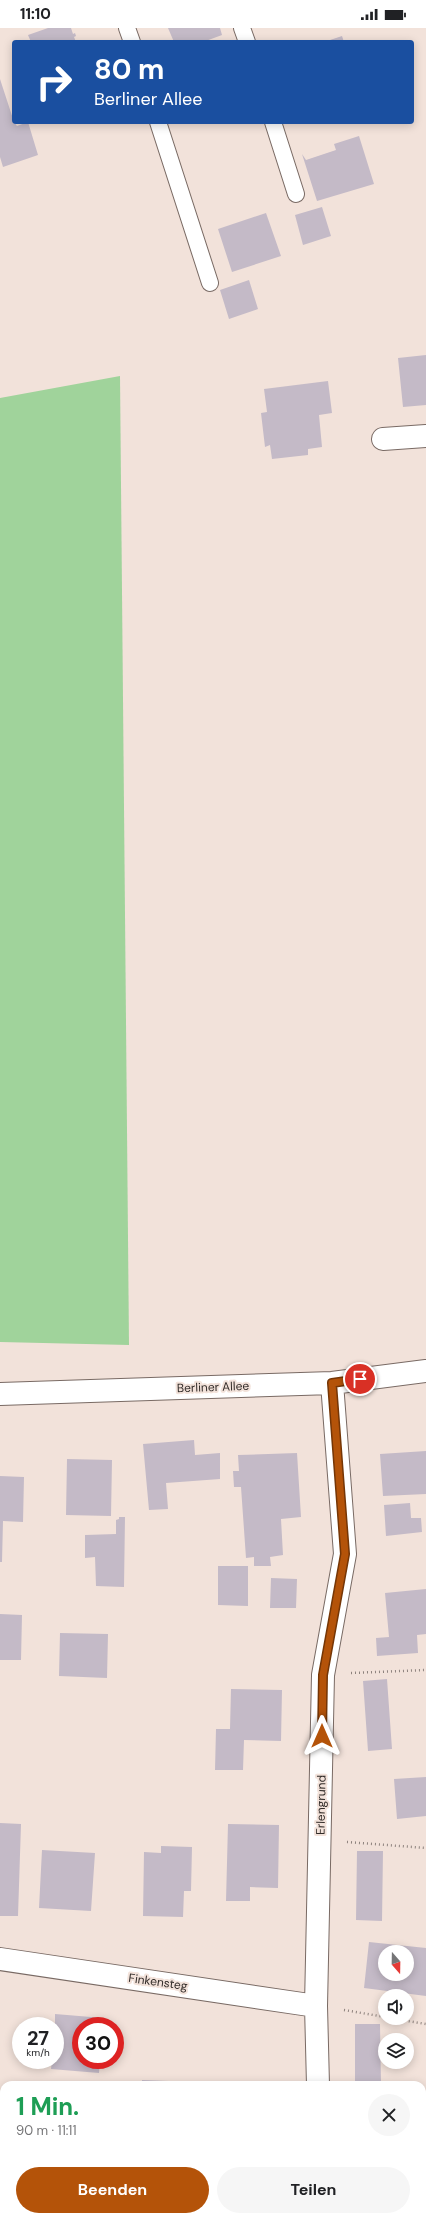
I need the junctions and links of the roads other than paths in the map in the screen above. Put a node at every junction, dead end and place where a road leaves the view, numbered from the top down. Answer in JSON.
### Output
{"nodes":[{"id":1,"x":127,"y":28,"type":"edge"},
{"id":2,"x":242,"y":28,"type":"edge"},
{"id":3,"x":131,"y":40,"type":"edge"},
{"id":4,"x":246,"y":40,"type":"edge"},
{"id":5,"x":159,"y":124,"type":"edge"},
{"id":6,"x":274,"y":124,"type":"edge"},
{"id":7,"x":296,"y":194,"type":"dead end"},
{"id":8,"x":210,"y":283,"type":"dead end"},
{"id":9,"x":426,"y":436,"type":"edge"},
{"id":10,"x":383,"y":439,"type":"dead end"},
{"id":11,"x":426,"y":1371,"type":"edge"},
{"id":12,"x":332,"y":1383,"type":"junction"},
{"id":13,"x":0,"y":1394,"type":"edge"},
{"id":14,"x":0,"y":1959,"type":"edge"},
{"id":15,"x":316,"y":2006,"type":"junction"},
{"id":16,"x":318,"y":2081,"type":"edge"}],
"edges":[{"from":1,"to":3,"type":"lane"},
{"from":2,"to":4,"type":"lane"},
{"from":5,"to":8,"type":"lane"},
{"from":6,"to":7,"type":"lane"},
{"from":9,"to":10,"type":"street"},
{"from":11,"to":12,"type":"street","name":"Berliner Allee"},
{"from":12,"to":13,"type":"street","name":"Berliner Allee"},
{"from":12,"to":15,"type":"street","name":"Erlengrund"},
{"from":14,"to":15,"type":"street","name":"Finkensteg"},
{"from":15,"to":16,"type":"street","name":"Erlengrund"}]}
